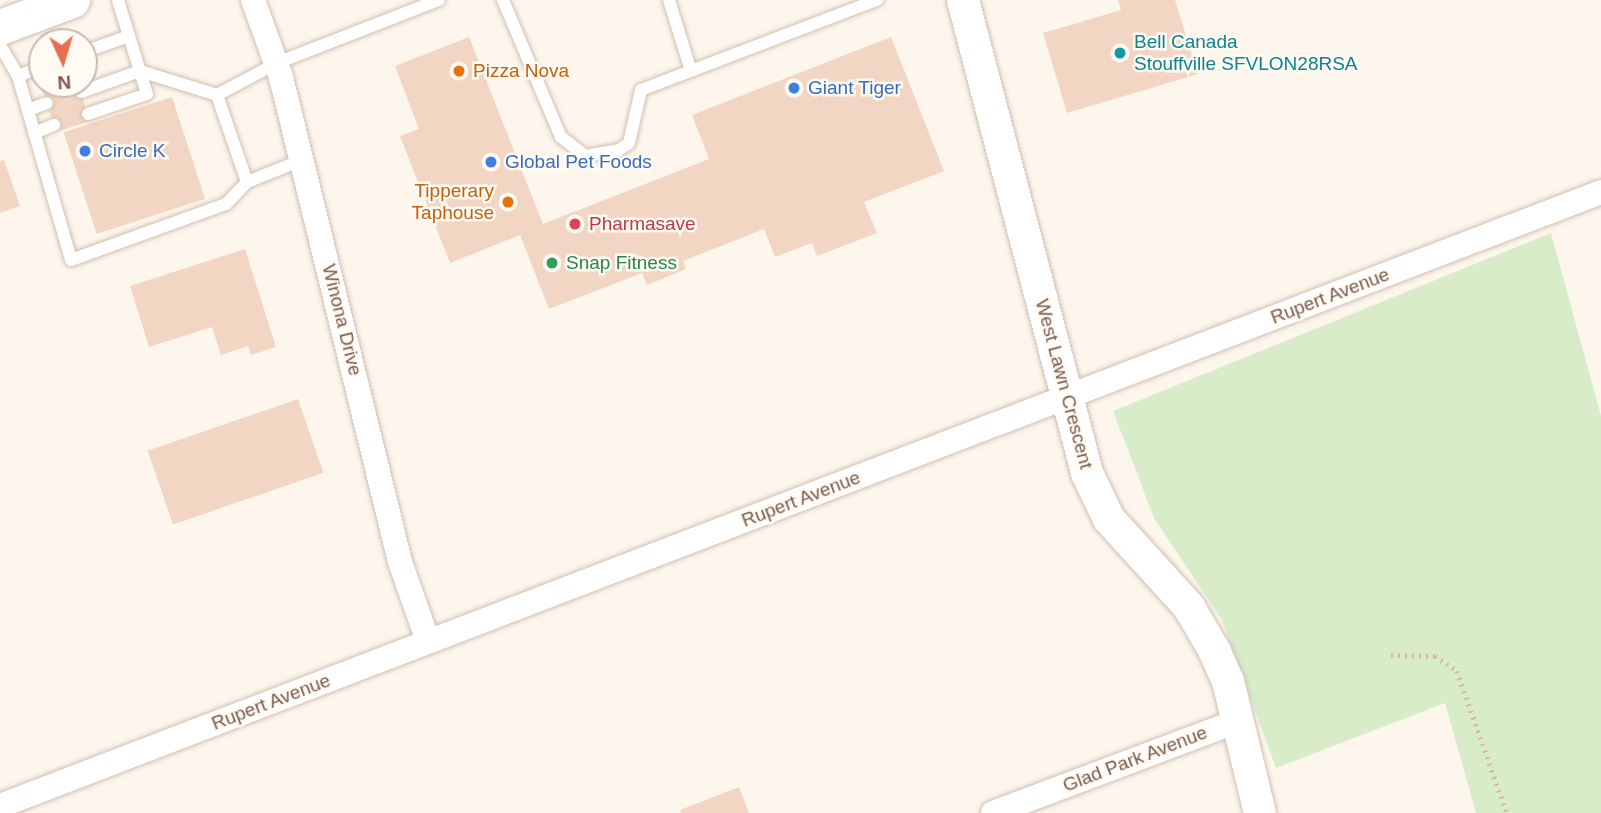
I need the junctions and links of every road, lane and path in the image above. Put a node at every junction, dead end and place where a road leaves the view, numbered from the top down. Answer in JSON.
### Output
{"nodes":[{"id":1,"x":72,"y":0,"type":"edge"},
{"id":2,"x":118,"y":0,"type":"edge"},
{"id":3,"x":253,"y":0,"type":"edge"},
{"id":4,"x":439,"y":0,"type":"edge"},
{"id":5,"x":669,"y":0,"type":"edge"},
{"id":6,"x":877,"y":0,"type":"edge"},
{"id":7,"x":963,"y":0,"type":"edge"},
{"id":8,"x":508,"y":1,"type":"edge"},
{"id":9,"x":0,"y":27,"type":"edge"},
{"id":10,"x":129,"y":36,"type":"junction"},
{"id":11,"x":0,"y":45,"type":"edge"},
{"id":12,"x":98,"y":47,"type":"edge"},
{"id":13,"x":277,"y":63,"type":"junction"},
{"id":14,"x":140,"y":71,"type":"junction"},
{"id":15,"x":691,"y":71,"type":"junction"},
{"id":16,"x":28,"y":72,"type":"edge"},
{"id":17,"x":18,"y":76,"type":"junction"},
{"id":18,"x":98,"y":86,"type":"edge"},
{"id":19,"x":217,"y":95,"type":"junction"},
{"id":20,"x":47,"y":103,"type":"dead end"},
{"id":21,"x":28,"y":110,"type":"junction"},
{"id":22,"x":88,"y":114,"type":"dead end"},
{"id":23,"x":54,"y":125,"type":"dead end"},
{"id":24,"x":34,"y":133,"type":"junction"},
{"id":25,"x":302,"y":160,"type":"junction"},
{"id":26,"x":247,"y":182,"type":"junction"},
{"id":27,"x":1601,"y":192,"type":"edge"},
{"id":28,"x":1067,"y":397,"type":"junction"},
{"id":29,"x":428,"y":641,"type":"junction"},
{"id":30,"x":1391,"y":655,"type":"dead end"},
{"id":31,"x":1238,"y":720,"type":"junction"},
{"id":32,"x":0,"y":806,"type":"edge"},
{"id":33,"x":993,"y":813,"type":"edge"},
{"id":34,"x":1260,"y":813,"type":"edge"},
{"id":35,"x":1507,"y":813,"type":"edge"}],
"edges":[{"from":1,"to":9,"type":"main road"},
{"from":2,"to":10,"type":"lane"},
{"from":3,"to":13,"type":"street","name":"Winona Drive"},
{"from":4,"to":13,"type":"lane"},
{"from":5,"to":15,"type":"lane"},
{"from":6,"to":15,"type":"lane"},
{"from":7,"to":28,"type":"street","name":"West Lawn Crescent"},
{"from":8,"to":15,"type":"lane"},
{"from":10,"to":12,"type":"lane"},
{"from":10,"to":14,"type":"lane"},
{"from":11,"to":17,"type":"lane"},
{"from":13,"to":19,"type":"lane"},
{"from":13,"to":25,"type":"street","name":"Winona Drive"},
{"from":14,"to":18,"type":"lane"},
{"from":14,"to":19,"type":"lane"},
{"from":14,"to":22,"type":"lane"},
{"from":16,"to":17,"type":"lane"},
{"from":17,"to":21,"type":"lane"},
{"from":19,"to":26,"type":"lane"},
{"from":20,"to":21,"type":"lane"},
{"from":21,"to":24,"type":"lane"},
{"from":23,"to":24,"type":"lane"},
{"from":24,"to":26,"type":"lane"},
{"from":25,"to":26,"type":"lane"},
{"from":25,"to":29,"type":"street","name":"Winona Drive"},
{"from":27,"to":28,"type":"street","name":"Rupert Avenue"},
{"from":28,"to":29,"type":"street","name":"Rupert Avenue"},
{"from":28,"to":31,"type":"street","name":"West Lawn Crescent"},
{"from":29,"to":32,"type":"street","name":"Rupert Avenue"},
{"from":30,"to":35,"type":"path"},
{"from":31,"to":33,"type":"street","name":"Glad Park Avenue"},
{"from":31,"to":34,"type":"street","name":"West Lawn Crescent"}]}
